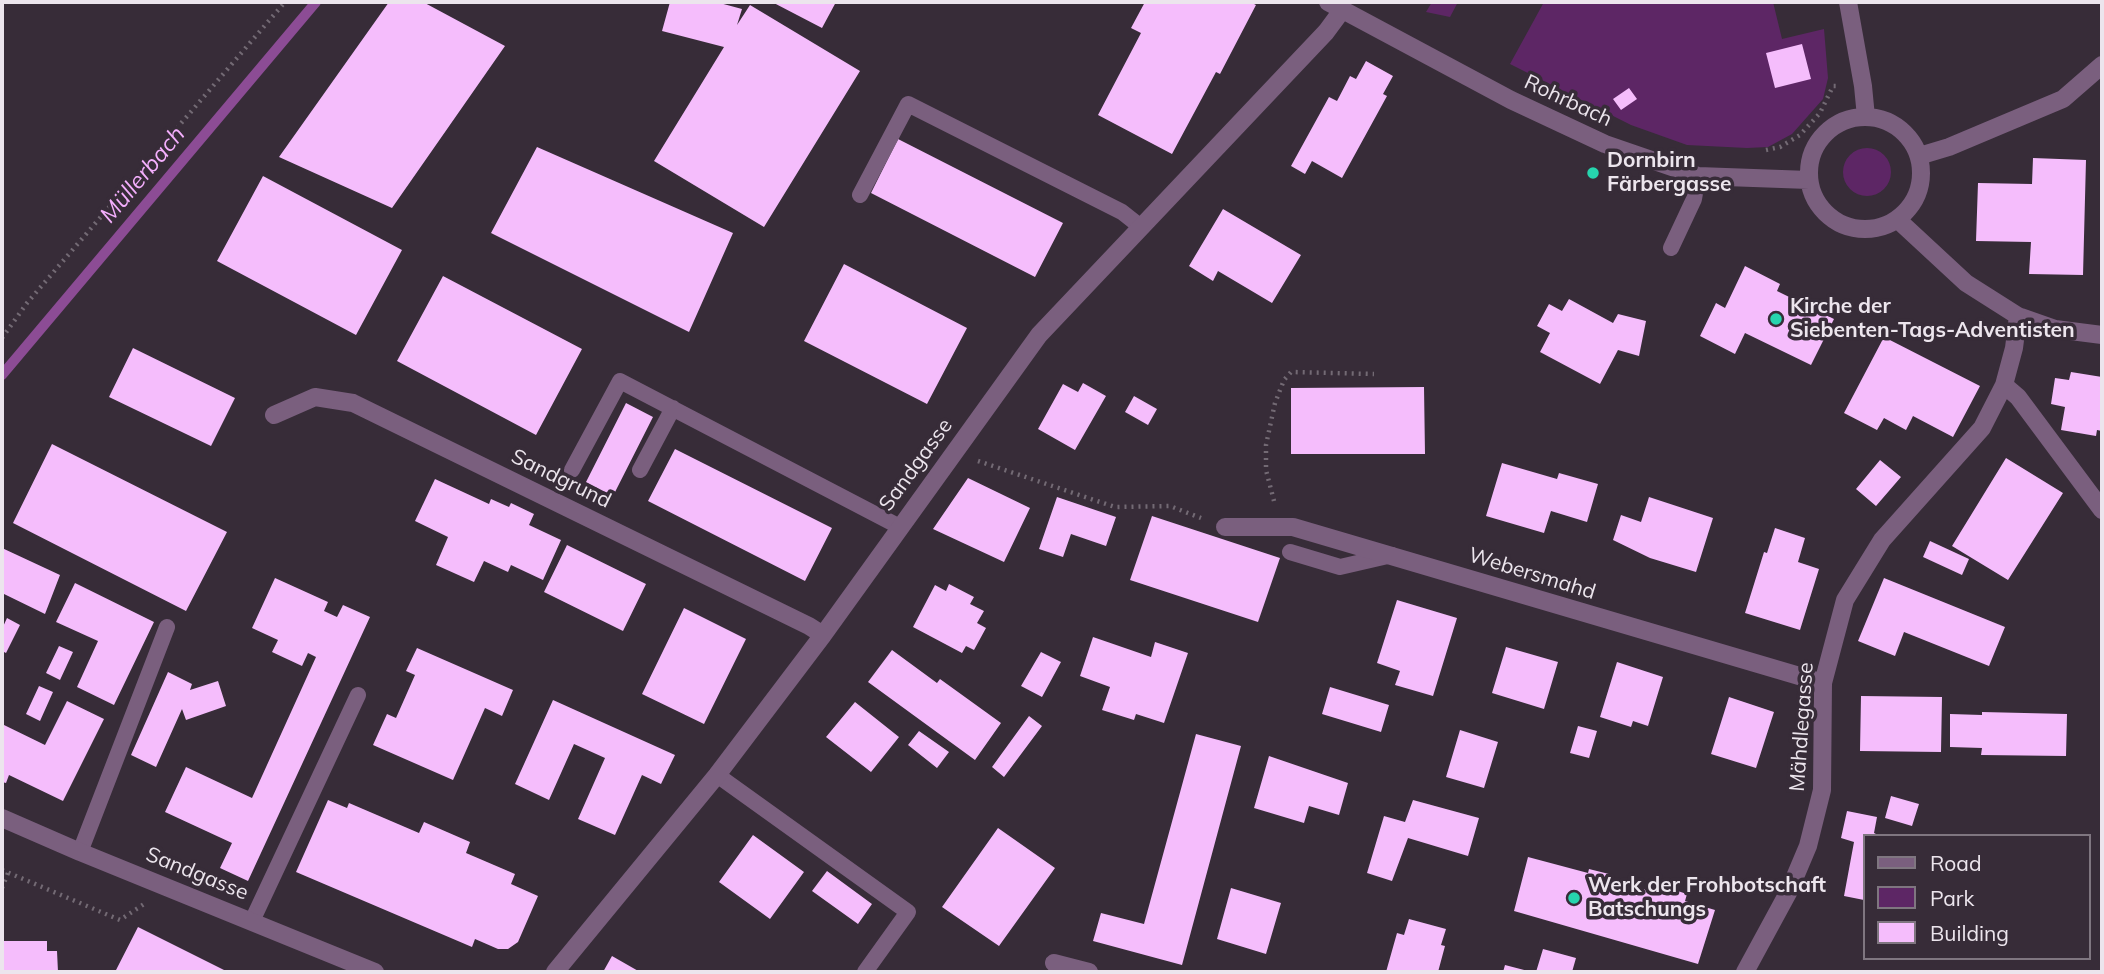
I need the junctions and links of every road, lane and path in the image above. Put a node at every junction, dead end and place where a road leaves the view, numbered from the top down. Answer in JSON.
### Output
{"nodes":[{"id":1,"x":285,"y":2,"type":"edge"},
{"id":2,"x":1848,"y":2,"type":"edge"},
{"id":3,"x":1335,"y":5,"type":"edge"},
{"id":4,"x":2102,"y":65,"type":"edge"},
{"id":5,"x":1863,"y":86,"type":"junction"},
{"id":6,"x":1866,"y":117,"type":"junction"},
{"id":7,"x":1763,"y":151,"type":"dead end"},
{"id":8,"x":1919,"y":156,"type":"junction"},
{"id":9,"x":1698,"y":176,"type":"junction"},
{"id":10,"x":1809,"y":180,"type":"junction"},
{"id":11,"x":860,"y":195,"type":"dead end"},
{"id":12,"x":1898,"y":219,"type":"junction"},
{"id":13,"x":1141,"y":228,"type":"junction"},
{"id":14,"x":1671,"y":248,"type":"dead end"},
{"id":15,"x":2018,"y":316,"type":"junction"},
{"id":16,"x":2102,"y":335,"type":"edge"},
{"id":17,"x":2,"y":338,"type":"edge"},
{"id":18,"x":1374,"y":374,"type":"dead end"},
{"id":19,"x":2004,"y":385,"type":"junction"},
{"id":20,"x":673,"y":408,"type":"junction"},
{"id":21,"x":274,"y":415,"type":"dead end"},
{"id":22,"x":969,"y":458,"type":"dead end"},
{"id":23,"x":572,"y":470,"type":"dead end"},
{"id":24,"x":640,"y":470,"type":"dead end"},
{"id":25,"x":2102,"y":510,"type":"edge"},
{"id":26,"x":900,"y":527,"type":"junction"},
{"id":27,"x":1225,"y":527,"type":"joint"},
{"id":28,"x":1293,"y":527,"type":"junction"},
{"id":29,"x":1290,"y":551,"type":"dead end"},
{"id":30,"x":1392,"y":555,"type":"junction"},
{"id":31,"x":167,"y":627,"type":"dead end"},
{"id":32,"x":823,"y":635,"type":"junction"},
{"id":33,"x":1823,"y":683,"type":"junction"},
{"id":34,"x":358,"y":695,"type":"dead end"},
{"id":35,"x":717,"y":775,"type":"junction"},
{"id":36,"x":2,"y":818,"type":"edge"},
{"id":37,"x":80,"y":852,"type":"junction"},
{"id":38,"x":2,"y":870,"type":"edge"},
{"id":39,"x":8,"y":873,"type":"junction"},
{"id":40,"x":2,"y":888,"type":"edge"},
{"id":41,"x":149,"y":901,"type":"dead end"},
{"id":42,"x":252,"y":921,"type":"junction"},
{"id":43,"x":1054,"y":963,"type":"dead end"},
{"id":44,"x":375,"y":972,"type":"edge"},
{"id":45,"x":555,"y":972,"type":"edge"},
{"id":46,"x":865,"y":972,"type":"edge"},
{"id":47,"x":1089,"y":972,"type":"edge"},
{"id":48,"x":1745,"y":972,"type":"edge"}],
"edges":[{"from":1,"to":17,"type":"path"},
{"from":2,"to":5,"type":"street"},
{"from":3,"to":9,"type":"street","name":"Rohrbach"},
{"from":3,"to":13,"type":"street","name":"Sandgasse"},
{"from":4,"to":8,"type":"street"},
{"from":5,"to":6,"type":"street"},
{"from":5,"to":7,"type":"path"},
{"from":6,"to":8,"type":"street"},
{"from":6,"to":10,"type":"street"},
{"from":8,"to":12,"type":"street"},
{"from":9,"to":10,"type":"street","name":"Rohrbach"},
{"from":9,"to":14,"type":"lane"},
{"from":10,"to":12,"type":"street"},
{"from":11,"to":13,"type":"lane"},
{"from":12,"to":15,"type":"street"},
{"from":13,"to":26,"type":"street","name":"Sandgasse"},
{"from":15,"to":16,"type":"street"},
{"from":15,"to":19,"type":"street","name":"Mähdlegasse"},
{"from":18,"to":28,"type":"path"},
{"from":19,"to":25,"type":"street"},
{"from":19,"to":33,"type":"street","name":"Mähdlegasse"},
{"from":20,"to":23,"type":"lane"},
{"from":20,"to":24,"type":"lane"},
{"from":20,"to":26,"type":"lane"},
{"from":21,"to":32,"type":"street","name":"Sandgrund"},
{"from":22,"to":27,"type":"path"},
{"from":26,"to":32,"type":"street","name":"Sandgasse"},
{"from":27,"to":28,"type":"street","name":"Webersmahd"},
{"from":28,"to":30,"type":"street","name":"Webersmahd"},
{"from":29,"to":30,"type":"lane"},
{"from":30,"to":33,"type":"street","name":"Webersmahd"},
{"from":31,"to":37,"type":"lane"},
{"from":32,"to":35,"type":"street","name":"Sandgasse"},
{"from":33,"to":48,"type":"street","name":"Mähdlegasse"},
{"from":34,"to":42,"type":"lane"},
{"from":35,"to":45,"type":"street","name":"Sandgasse"},
{"from":35,"to":46,"type":"lane"},
{"from":36,"to":37,"type":"street","name":"Sandgasse"},
{"from":37,"to":42,"type":"street","name":"Sandgasse"},
{"from":38,"to":39,"type":"path"},
{"from":39,"to":40,"type":"path"},
{"from":39,"to":41,"type":"path"},
{"from":42,"to":44,"type":"street","name":"Sandgasse"},
{"from":43,"to":47,"type":"street"}]}
